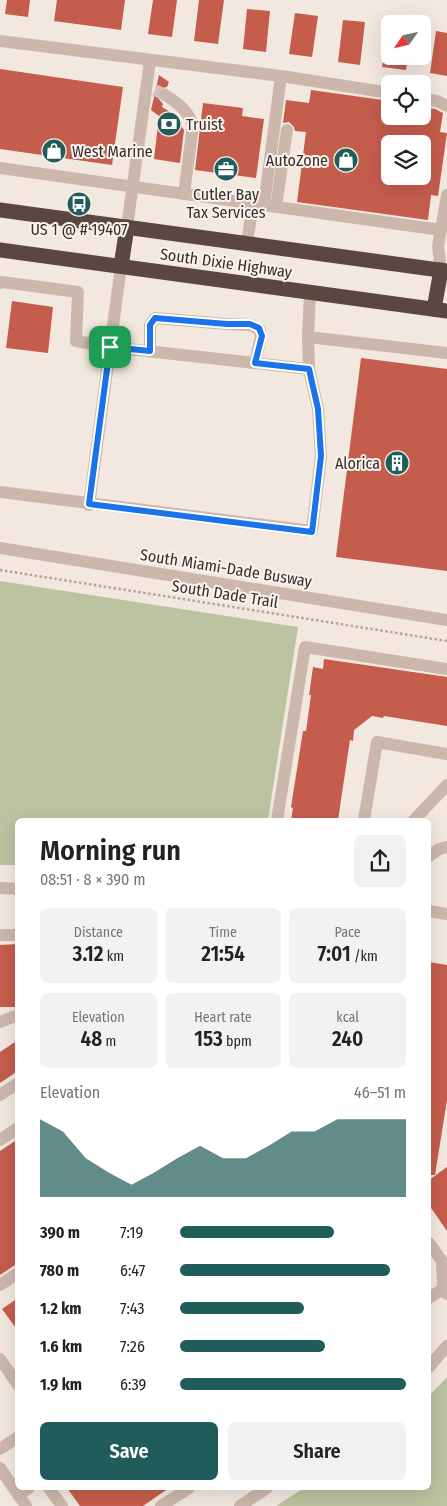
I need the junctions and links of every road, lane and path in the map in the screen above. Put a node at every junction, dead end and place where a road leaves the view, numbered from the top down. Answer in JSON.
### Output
{"nodes":[{"id":1,"x":0,"y":41,"type":"edge"},
{"id":2,"x":150,"y":61,"type":"junction"},
{"id":3,"x":281,"y":76,"type":"junction"},
{"id":4,"x":156,"y":91,"type":"junction"},
{"id":5,"x":381,"y":92,"type":"edge"},
{"id":6,"x":431,"y":100,"type":"edge"},
{"id":7,"x":447,"y":106,"type":"edge"},
{"id":8,"x":290,"y":130,"type":"dead end"},
{"id":9,"x":0,"y":168,"type":"edge"},
{"id":10,"x":133,"y":187,"type":"junction"},
{"id":11,"x":184,"y":194,"type":"junction"},
{"id":12,"x":447,"y":195,"type":"edge"},
{"id":13,"x":269,"y":206,"type":"junction"},
{"id":14,"x":0,"y":210,"type":"edge"},
{"id":15,"x":127,"y":227,"type":"junction"},
{"id":16,"x":442,"y":230,"type":"junction"},
{"id":17,"x":247,"y":243,"type":"junction"},
{"id":18,"x":0,"y":250,"type":"edge"},
{"id":19,"x":121,"y":266,"type":"junction"},
{"id":20,"x":445,"y":267,"type":"edge"},
{"id":21,"x":0,"y":283,"type":"edge"},
{"id":22,"x":310,"y":292,"type":"junction"},
{"id":23,"x":441,"y":310,"type":"edge"},
{"id":24,"x":308,"y":337,"type":"junction"},
{"id":25,"x":110,"y":347,"type":"junction"},
{"id":26,"x":150,"y":351,"type":"junction"},
{"id":27,"x":447,"y":353,"type":"edge"},
{"id":28,"x":255,"y":363,"type":"junction"},
{"id":29,"x":309,"y":369,"type":"junction"},
{"id":30,"x":0,"y":492,"type":"edge"},
{"id":31,"x":89,"y":504,"type":"junction"},
{"id":32,"x":0,"y":548,"type":"edge"},
{"id":33,"x":0,"y":570,"type":"edge"},
{"id":34,"x":447,"y":620,"type":"edge"},
{"id":35,"x":447,"y":641,"type":"edge"},
{"id":36,"x":447,"y":669,"type":"edge"},
{"id":37,"x":447,"y":754,"type":"edge"},
{"id":38,"x":447,"y":785,"type":"edge"},
{"id":39,"x":277,"y":818,"type":"edge"},
{"id":40,"x":364,"y":818,"type":"edge"},
{"id":41,"x":416,"y":818,"type":"edge"},
{"id":42,"x":447,"y":847,"type":"edge"},
{"id":43,"x":431,"y":855,"type":"edge"},
{"id":44,"x":0,"y":888,"type":"edge"},
{"id":45,"x":15,"y":888,"type":"edge"},
{"id":46,"x":431,"y":911,"type":"edge"},
{"id":47,"x":447,"y":914,"type":"edge"},
{"id":48,"x":15,"y":934,"type":"edge"},
{"id":49,"x":0,"y":935,"type":"edge"},
{"id":50,"x":15,"y":1016,"type":"edge"},
{"id":51,"x":0,"y":1022,"type":"edge"},
{"id":52,"x":15,"y":1086,"type":"edge"},
{"id":53,"x":0,"y":1095,"type":"edge"},
{"id":54,"x":15,"y":1130,"type":"edge"},
{"id":55,"x":0,"y":1140,"type":"edge"},
{"id":56,"x":431,"y":1246,"type":"edge"},
{"id":57,"x":15,"y":1275,"type":"edge"},
{"id":58,"x":0,"y":1285,"type":"edge"},
{"id":59,"x":445,"y":1292,"type":"edge"},
{"id":60,"x":431,"y":1297,"type":"edge"},
{"id":61,"x":447,"y":1346,"type":"edge"},
{"id":62,"x":0,"y":1359,"type":"edge"},
{"id":63,"x":431,"y":1365,"type":"edge"},
{"id":64,"x":15,"y":1380,"type":"edge"},
{"id":65,"x":15,"y":1439,"type":"edge"},
{"id":66,"x":0,"y":1450,"type":"edge"},
{"id":67,"x":0,"y":1468,"type":"edge"},
{"id":68,"x":15,"y":1482,"type":"edge"},
{"id":69,"x":50,"y":1490,"type":"edge"},
{"id":70,"x":186,"y":1490,"type":"edge"},
{"id":71,"x":262,"y":1490,"type":"edge"},
{"id":72,"x":24,"y":1491,"type":"edge"},
{"id":73,"x":26,"y":1506,"type":"edge"},
{"id":74,"x":62,"y":1506,"type":"edge"},
{"id":75,"x":161,"y":1506,"type":"edge"},
{"id":76,"x":240,"y":1506,"type":"edge"}],
"edges":[{"from":1,"to":2,"type":"street"},
{"from":2,"to":3,"type":"street"},
{"from":2,"to":4,"type":"street"},
{"from":3,"to":5,"type":"street"},
{"from":3,"to":13,"type":"street"},
{"from":4,"to":10,"type":"street"},
{"from":4,"to":11,"type":"street"},
{"from":6,"to":7,"type":"street"},
{"from":8,"to":13,"type":"street"},
{"from":9,"to":10,"type":"street"},
{"from":10,"to":11,"type":"street"},
{"from":10,"to":15,"type":"street"},
{"from":11,"to":13,"type":"street"},
{"from":12,"to":16,"type":"street"},
{"from":13,"to":16,"type":"street"},
{"from":13,"to":17,"type":"street"},
{"from":14,"to":15,"type":"highway","name":"South Dixie Highway"},
{"from":15,"to":17,"type":"highway","name":"South Dixie Highway"},
{"from":15,"to":19,"type":"highway"},
{"from":16,"to":20,"type":"street"},
{"from":17,"to":20,"type":"highway","name":"South Dixie Highway"},
{"from":18,"to":19,"type":"highway","name":"South Dixie Highway"},
{"from":19,"to":22,"type":"highway","name":"South Dixie Highway"},
{"from":19,"to":25,"type":"street"},
{"from":20,"to":23,"type":"highway"},
{"from":21,"to":25,"type":"street"},
{"from":22,"to":23,"type":"highway","name":"South Dixie Highway"},
{"from":22,"to":24,"type":"street"},
{"from":24,"to":27,"type":"street"},
{"from":24,"to":29,"type":"street"},
{"from":25,"to":26,"type":"street"},
{"from":25,"to":31,"type":"street"},
{"from":26,"to":28,"type":"street"},
{"from":26,"to":28,"type":"street"},
{"from":28,"to":29,"type":"street"},
{"from":29,"to":31,"type":"street"},
{"from":30,"to":31,"type":"street"},
{"from":32,"to":34,"type":"street","name":"South Miami-Dade Busway"},
{"from":33,"to":35,"type":"path","name":"South Dade Trail"},
{"from":36,"to":39,"type":"street"},
{"from":37,"to":40,"type":"street"},
{"from":38,"to":41,"type":"street"},
{"from":42,"to":43,"type":"street"},
{"from":44,"to":45,"type":"street"},
{"from":46,"to":47,"type":"street"},
{"from":48,"to":49,"type":"street"},
{"from":50,"to":51,"type":"street"},
{"from":52,"to":53,"type":"street"},
{"from":54,"to":55,"type":"street"},
{"from":56,"to":59,"type":"street"},
{"from":57,"to":58,"type":"street"},
{"from":59,"to":60,"type":"street"},
{"from":61,"to":63,"type":"street"},
{"from":62,"to":64,"type":"street"},
{"from":65,"to":66,"type":"street"},
{"from":67,"to":68,"type":"street"},
{"from":69,"to":74,"type":"street"},
{"from":70,"to":75,"type":"street"},
{"from":71,"to":76,"type":"street"},
{"from":72,"to":73,"type":"street"}]}
